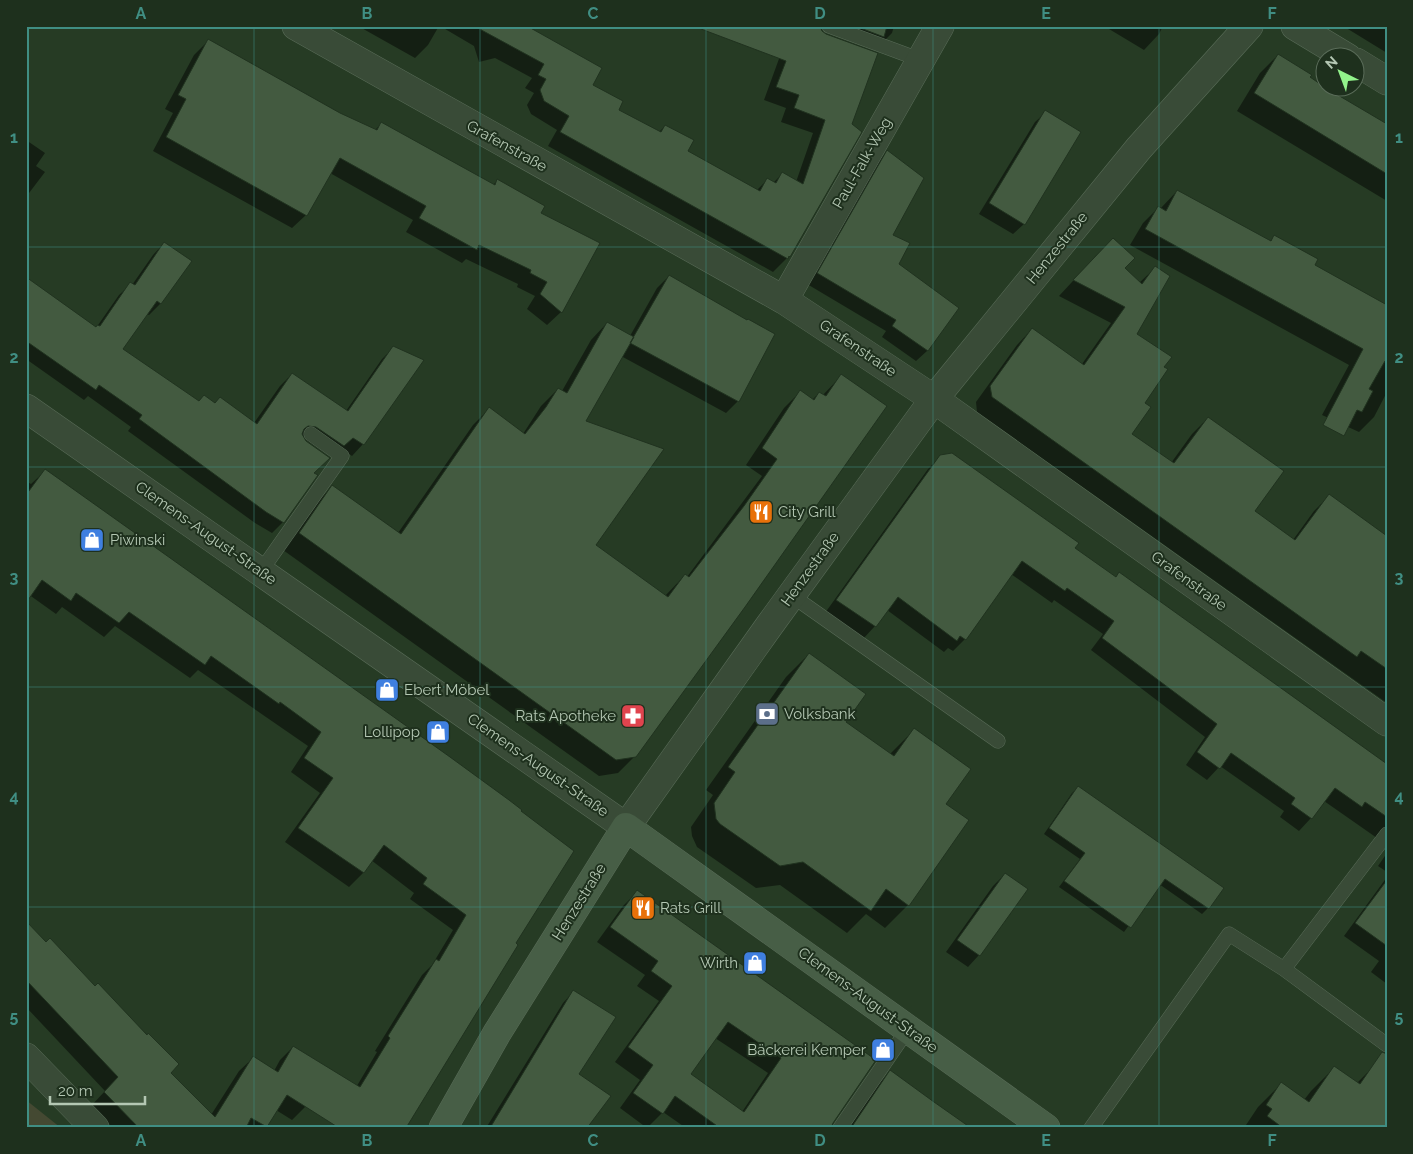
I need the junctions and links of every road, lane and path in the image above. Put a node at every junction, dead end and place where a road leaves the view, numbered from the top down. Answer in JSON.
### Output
{"nodes":[{"id":1,"x":296,"y":26,"type":"edge"},
{"id":2,"x":829,"y":26,"type":"edge"},
{"id":3,"x":940,"y":26,"type":"edge"},
{"id":4,"x":1249,"y":26,"type":"edge"},
{"id":5,"x":1295,"y":26,"type":"edge"},
{"id":6,"x":1331,"y":48,"type":"edge"},
{"id":7,"x":921,"y":60,"type":"junction"},
{"id":8,"x":1366,"y":68,"type":"edge"},
{"id":9,"x":1387,"y":81,"type":"edge"},
{"id":10,"x":784,"y":300,"type":"junction"},
{"id":11,"x":934,"y":399,"type":"junction"},
{"id":12,"x":26,"y":408,"type":"edge"},
{"id":13,"x":311,"y":434,"type":"dead end"},
{"id":14,"x":261,"y":571,"type":"junction"},
{"id":15,"x":791,"y":595,"type":"junction"},
{"id":16,"x":1387,"y":722,"type":"edge"},
{"id":17,"x":998,"y":741,"type":"dead end"},
{"id":18,"x":626,"y":827,"type":"junction"},
{"id":19,"x":1387,"y":834,"type":"edge"},
{"id":20,"x":1284,"y":969,"type":"junction"},
{"id":21,"x":908,"y":1029,"type":"junction"},
{"id":22,"x":1387,"y":1045,"type":"edge"},
{"id":23,"x":26,"y":1057,"type":"edge"},
{"id":24,"x":95,"y":1128,"type":"edge"},
{"id":25,"x":443,"y":1128,"type":"edge"},
{"id":26,"x":840,"y":1128,"type":"edge"},
{"id":27,"x":1046,"y":1128,"type":"edge"},
{"id":28,"x":1090,"y":1128,"type":"edge"}],
"edges":[{"from":1,"to":10,"type":"street","name":"Grafenstraße"},
{"from":2,"to":7,"type":"lane"},
{"from":3,"to":7,"type":"street","name":"Paul-Falk-Weg"},
{"from":4,"to":11,"type":"street","name":"Henzestraße"},
{"from":5,"to":6,"type":"street"},
{"from":7,"to":10,"type":"street","name":"Paul-Falk-Weg"},
{"from":8,"to":9,"type":"street"},
{"from":10,"to":11,"type":"street","name":"Grafenstraße"},
{"from":11,"to":15,"type":"street","name":"Henzestraße"},
{"from":11,"to":16,"type":"street","name":"Grafenstraße"},
{"from":12,"to":14,"type":"street","name":"Clemens-August-Straße"},
{"from":13,"to":14,"type":"lane"},
{"from":14,"to":18,"type":"street","name":"Clemens-August-Straße"},
{"from":15,"to":17,"type":"lane"},
{"from":15,"to":18,"type":"street","name":"Henzestraße"},
{"from":18,"to":21,"type":"street","name":"Clemens-August-Straße"},
{"from":18,"to":25,"type":"street","name":"Henzestraße"},
{"from":19,"to":20,"type":"lane"},
{"from":20,"to":22,"type":"lane"},
{"from":20,"to":28,"type":"lane"},
{"from":21,"to":26,"type":"lane"},
{"from":21,"to":27,"type":"street","name":"Clemens-August-Straße"},
{"from":23,"to":24,"type":"street"}]}
